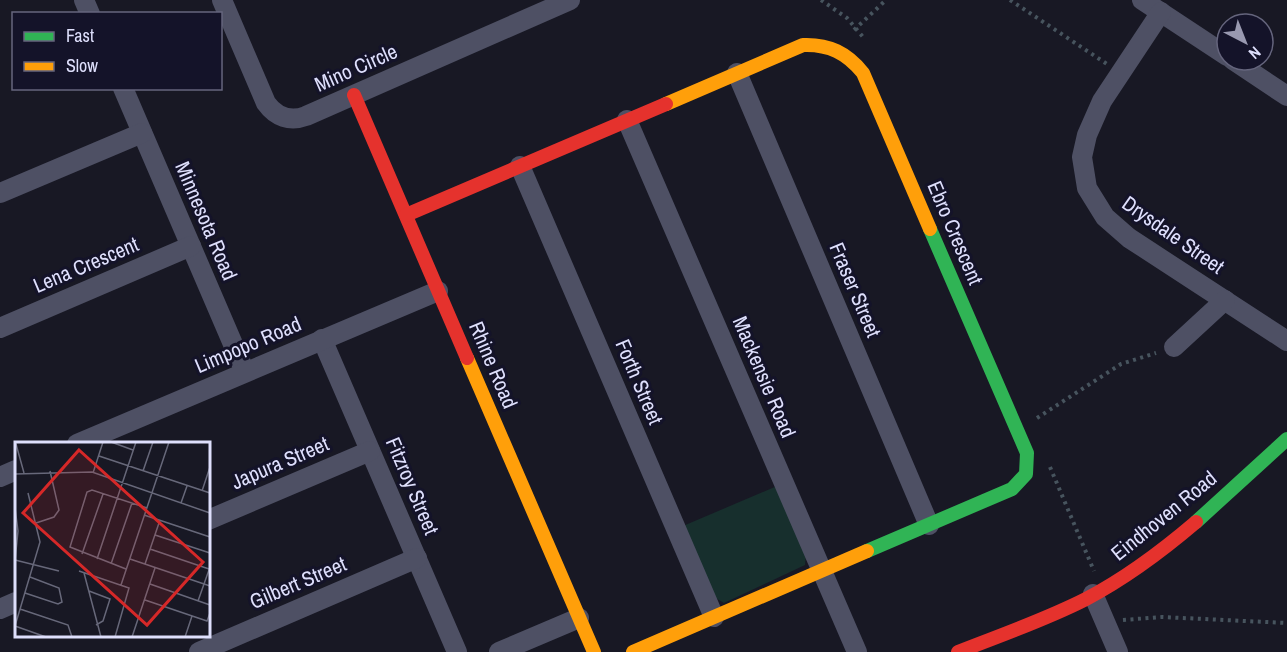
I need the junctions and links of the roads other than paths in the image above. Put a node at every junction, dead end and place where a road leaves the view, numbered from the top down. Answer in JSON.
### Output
{"nodes":[{"id":1,"x":222,"y":0,"type":"edge"},
{"id":2,"x":570,"y":0,"type":"edge"},
{"id":3,"x":1142,"y":0,"type":"edge"},
{"id":4,"x":1161,"y":12,"type":"junction"},
{"id":5,"x":1215,"y":48,"type":"edge"},
{"id":6,"x":1251,"y":72,"type":"edge"},
{"id":7,"x":737,"y":74,"type":"junction"},
{"id":8,"x":124,"y":90,"type":"edge"},
{"id":9,"x":354,"y":95,"type":"junction"},
{"id":10,"x":1287,"y":96,"type":"edge"},
{"id":11,"x":627,"y":120,"type":"junction"},
{"id":12,"x":142,"y":133,"type":"junction"},
{"id":13,"x":520,"y":166,"type":"junction"},
{"id":14,"x":0,"y":193,"type":"edge"},
{"id":15,"x":406,"y":215,"type":"junction"},
{"id":16,"x":191,"y":246,"type":"junction"},
{"id":17,"x":438,"y":291,"type":"junction"},
{"id":18,"x":1225,"y":300,"type":"junction"},
{"id":19,"x":0,"y":328,"type":"edge"},
{"id":20,"x":322,"y":339,"type":"junction"},
{"id":21,"x":1287,"y":341,"type":"edge"},
{"id":22,"x":1174,"y":347,"type":"road end"},
{"id":23,"x":245,"y":372,"type":"junction"},
{"id":24,"x":1287,"y":439,"type":"edge"},
{"id":25,"x":82,"y":442,"type":"edge"},
{"id":26,"x":370,"y":451,"type":"junction"},
{"id":27,"x":15,"y":470,"type":"edge"},
{"id":28,"x":0,"y":477,"type":"edge"},
{"id":29,"x":210,"y":519,"type":"edge"},
{"id":30,"x":929,"y":525,"type":"junction"},
{"id":31,"x":417,"y":558,"type":"junction"},
{"id":32,"x":822,"y":571,"type":"junction"},
{"id":33,"x":1093,"y":594,"type":"junction"},
{"id":34,"x":15,"y":602,"type":"edge"},
{"id":35,"x":0,"y":609,"type":"edge"},
{"id":36,"x":714,"y":617,"type":"junction"},
{"id":37,"x":579,"y":618,"type":"junction"},
{"id":38,"x":199,"y":652,"type":"edge"},
{"id":39,"x":457,"y":652,"type":"edge"},
{"id":40,"x":499,"y":652,"type":"edge"},
{"id":41,"x":594,"y":652,"type":"edge"},
{"id":42,"x":633,"y":652,"type":"edge"},
{"id":43,"x":857,"y":652,"type":"edge"},
{"id":44,"x":958,"y":652,"type":"edge"},
{"id":45,"x":1118,"y":652,"type":"edge"}],
"edges":[{"from":1,"to":9,"type":"street","name":"Mino Circle"},
{"from":2,"to":9,"type":"street","name":"Mino Circle"},
{"from":3,"to":4,"type":"street"},
{"from":4,"to":5,"type":"street"},
{"from":4,"to":18,"type":"street","name":"Drysdale Street"},
{"from":6,"to":10,"type":"street"},
{"from":7,"to":11,"type":"street"},
{"from":7,"to":30,"type":"street","name":"Fraser Street"},
{"from":7,"to":30,"type":"street","name":"Ebro Crescent"},
{"from":8,"to":12,"type":"street","name":"Minnesota Road"},
{"from":9,"to":15,"type":"street","name":"Rhine Road"},
{"from":11,"to":13,"type":"street"},
{"from":11,"to":32,"type":"street","name":"Mackensie Road"},
{"from":12,"to":14,"type":"street"},
{"from":12,"to":16,"type":"street","name":"Minnesota Road"},
{"from":13,"to":15,"type":"street"},
{"from":13,"to":36,"type":"street","name":"Forth Street"},
{"from":15,"to":17,"type":"street","name":"Rhine Road"},
{"from":16,"to":19,"type":"street","name":"Lena Crescent"},
{"from":16,"to":23,"type":"street","name":"Minnesota Road"},
{"from":17,"to":20,"type":"street","name":"Limpopo Road"},
{"from":17,"to":37,"type":"street","name":"Rhine Road"},
{"from":18,"to":21,"type":"street","name":"Drysdale Street"},
{"from":18,"to":22,"type":"street"},
{"from":20,"to":23,"type":"street","name":"Limpopo Road"},
{"from":20,"to":26,"type":"street","name":"Fitzroy Street"},
{"from":23,"to":25,"type":"street","name":"Limpopo Road"},
{"from":24,"to":33,"type":"street","name":"Eindhoven Road"},
{"from":26,"to":29,"type":"street","name":"Japura Street"},
{"from":26,"to":31,"type":"street","name":"Fitzroy Street"},
{"from":27,"to":28,"type":"street"},
{"from":30,"to":32,"type":"street","name":"Ebro Crescent"},
{"from":31,"to":38,"type":"street","name":"Gilbert Street"},
{"from":31,"to":39,"type":"street","name":"Fitzroy Street"},
{"from":32,"to":36,"type":"street","name":"Ebro Crescent"},
{"from":32,"to":43,"type":"street","name":"Mackensie Road"},
{"from":33,"to":44,"type":"street","name":"Eindhoven Road"},
{"from":33,"to":45,"type":"street"},
{"from":34,"to":35,"type":"street"},
{"from":36,"to":42,"type":"street","name":"Ebro Crescent"},
{"from":37,"to":40,"type":"street"},
{"from":37,"to":41,"type":"street","name":"Rhine Road"}]}
